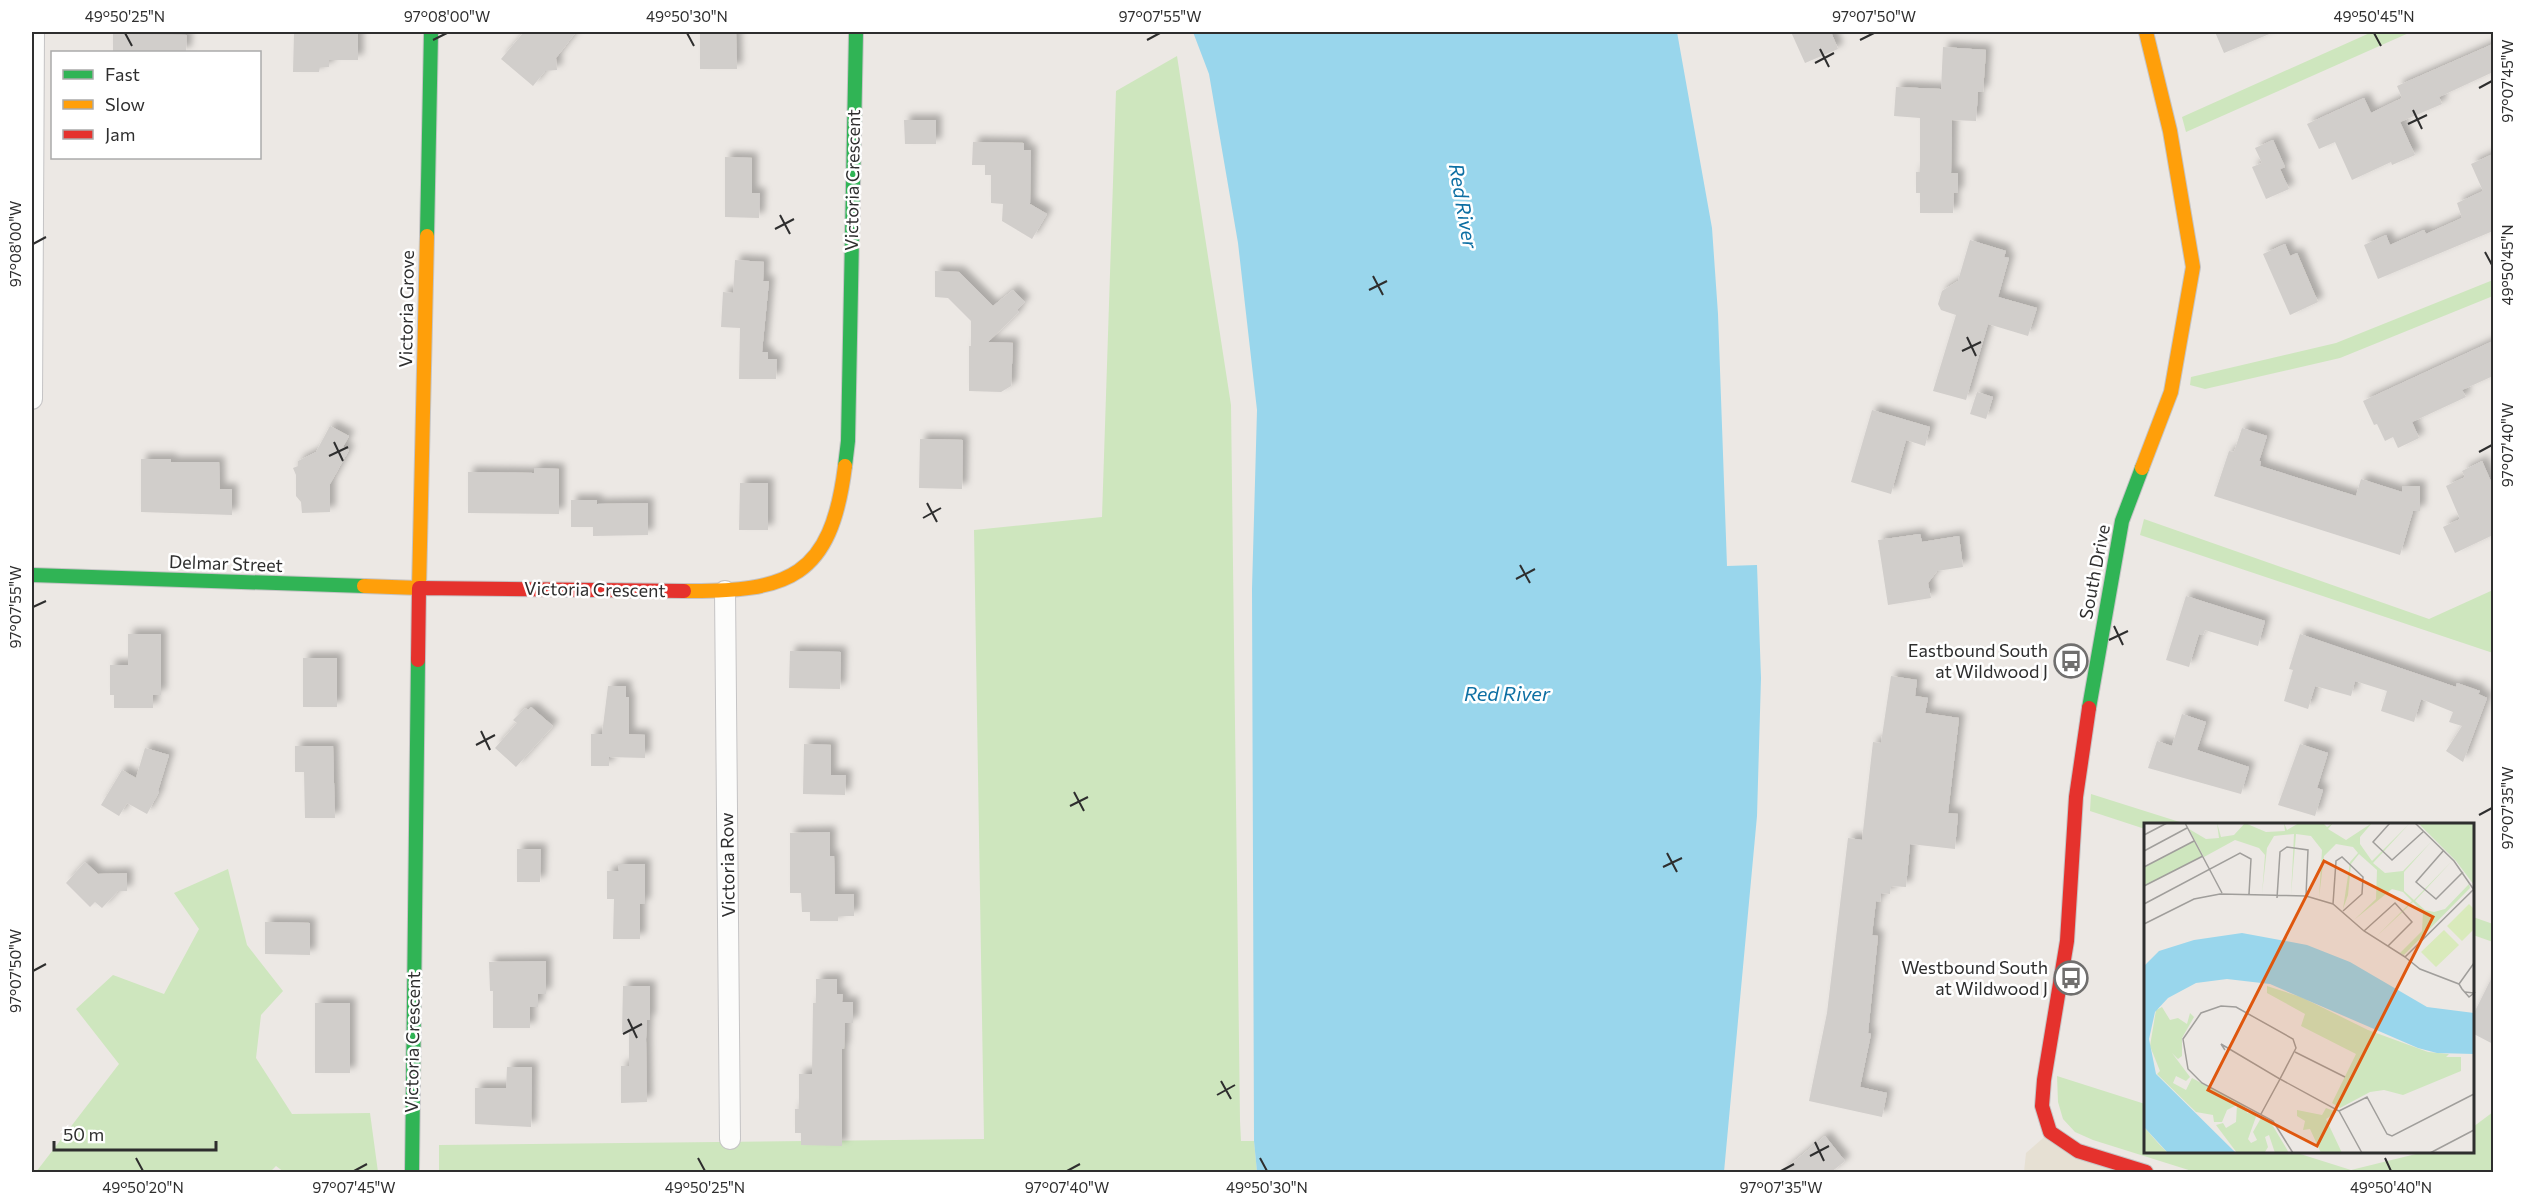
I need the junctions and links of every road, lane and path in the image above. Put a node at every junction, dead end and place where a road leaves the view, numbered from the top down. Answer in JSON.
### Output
{"nodes":[{"id":1,"x":34,"y":32,"type":"edge"},
{"id":2,"x":431,"y":32,"type":"edge"},
{"id":3,"x":856,"y":32,"type":"edge"},
{"id":4,"x":2146,"y":32,"type":"edge"},
{"id":5,"x":32,"y":399,"type":"edge"},
{"id":6,"x":32,"y":575,"type":"edge"},
{"id":7,"x":419,"y":588,"type":"junction"},
{"id":8,"x":725,"y":591,"type":"junction"},
{"id":9,"x":730,"y":1139,"type":"dead end"},
{"id":10,"x":412,"y":1173,"type":"edge"},
{"id":11,"x":2146,"y":1173,"type":"edge"}],
"edges":[{"from":1,"to":5,"type":"street"},
{"from":2,"to":7,"type":"street","name":"Victoria Grove"},
{"from":3,"to":8,"type":"street","name":"Victoria Crescent"},
{"from":4,"to":11,"type":"street","name":"South Drive"},
{"from":6,"to":7,"type":"street","name":"Delmar Street"},
{"from":7,"to":8,"type":"street","name":"Victoria Crescent"},
{"from":7,"to":10,"type":"street","name":"Victoria Crescent"},
{"from":8,"to":9,"type":"street","name":"Victoria Row"}]}
